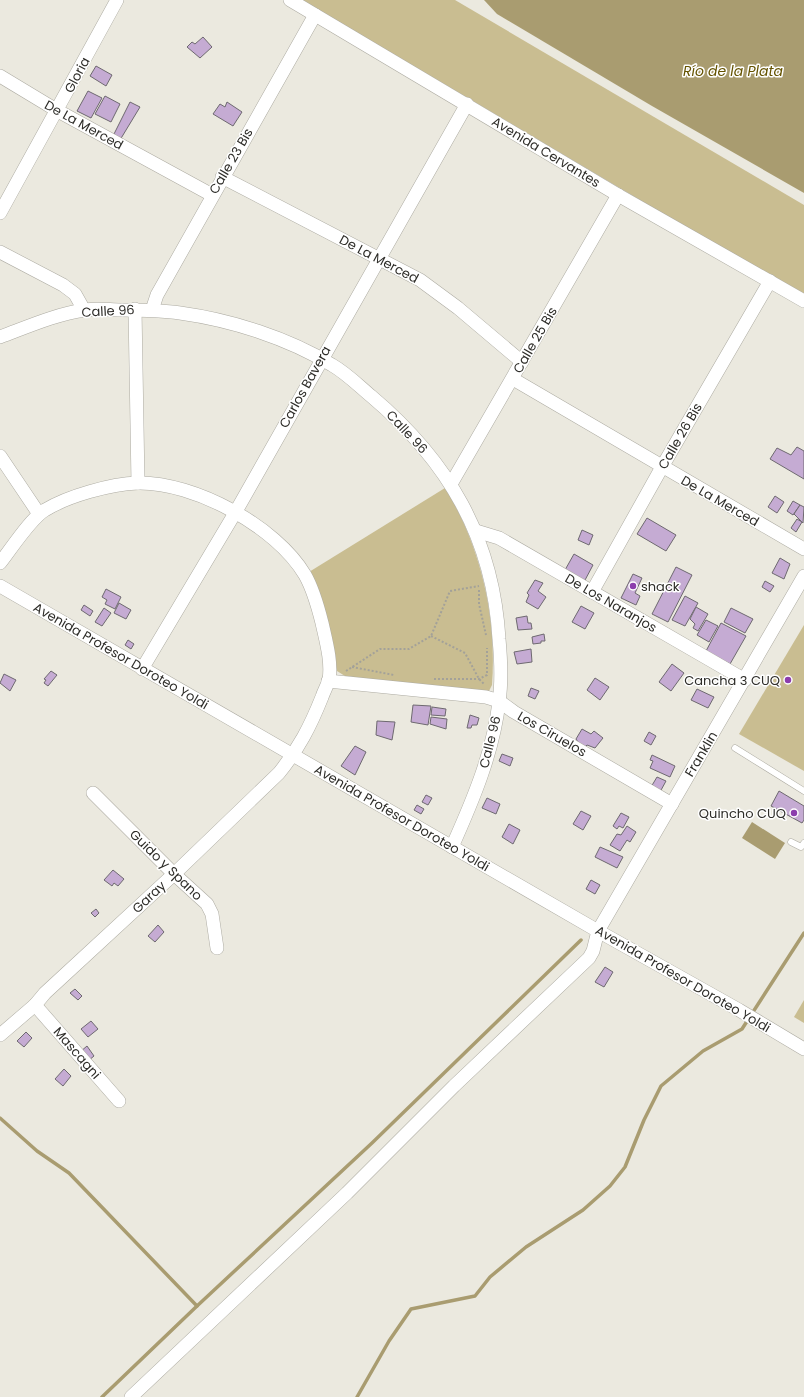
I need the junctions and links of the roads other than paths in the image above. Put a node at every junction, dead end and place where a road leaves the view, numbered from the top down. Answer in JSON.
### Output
{"nodes":[{"id":1,"x":117,"y":0,"type":"edge"},
{"id":2,"x":290,"y":0,"type":"edge"},
{"id":3,"x":314,"y":15,"type":"junction"},
{"id":4,"x":0,"y":76,"type":"edge"},
{"id":5,"x":467,"y":104,"type":"junction"},
{"id":6,"x":58,"y":111,"type":"junction"},
{"id":7,"x":222,"y":177,"type":"junction"},
{"id":8,"x":212,"y":195,"type":"junction"},
{"id":9,"x":618,"y":195,"type":"junction"},
{"id":10,"x":0,"y":213,"type":"edge"},
{"id":11,"x":0,"y":252,"type":"edge"},
{"id":12,"x":379,"y":258,"type":"junction"},
{"id":13,"x":770,"y":281,"type":"junction"},
{"id":14,"x":804,"y":301,"type":"edge"},
{"id":15,"x":135,"y":309,"type":"junction"},
{"id":16,"x":84,"y":310,"type":"junction"},
{"id":17,"x":152,"y":310,"type":"junction"},
{"id":18,"x":0,"y":337,"type":"edge"},
{"id":19,"x":321,"y":359,"type":"junction"},
{"id":20,"x":522,"y":362,"type":"junction"},
{"id":21,"x":512,"y":379,"type":"junction"},
{"id":22,"x":0,"y":456,"type":"edge"},
{"id":23,"x":662,"y":467,"type":"junction"},
{"id":24,"x":138,"y":483,"type":"junction"},
{"id":25,"x":451,"y":484,"type":"junction"},
{"id":26,"x":235,"y":513,"type":"junction"},
{"id":27,"x":39,"y":514,"type":"junction"},
{"id":28,"x":476,"y":531,"type":"junction"},
{"id":29,"x":804,"y":549,"type":"edge"},
{"id":30,"x":0,"y":563,"type":"edge"},
{"id":31,"x":804,"y":576,"type":"edge"},
{"id":32,"x":0,"y":586,"type":"edge"},
{"id":33,"x":592,"y":592,"type":"junction"},
{"id":34,"x":142,"y":669,"type":"junction"},
{"id":35,"x":745,"y":680,"type":"junction"},
{"id":36,"x":332,"y":681,"type":"junction"},
{"id":37,"x":499,"y":701,"type":"junction"},
{"id":38,"x":736,"y":748,"type":"dead end"},
{"id":39,"x":293,"y":755,"type":"junction"},
{"id":40,"x":804,"y":791,"type":"edge"},
{"id":41,"x":93,"y":794,"type":"dead end"},
{"id":42,"x":672,"y":804,"type":"junction"},
{"id":43,"x":791,"y":842,"type":"dead end"},
{"id":44,"x":804,"y":843,"type":"edge"},
{"id":45,"x":452,"y":846,"type":"junction"},
{"id":46,"x":174,"y":874,"type":"junction"},
{"id":47,"x":598,"y":931,"type":"junction"},
{"id":48,"x":217,"y":948,"type":"dead end"},
{"id":49,"x":35,"y":1005,"type":"junction"},
{"id":50,"x":0,"y":1035,"type":"edge"},
{"id":51,"x":804,"y":1049,"type":"edge"},
{"id":52,"x":119,"y":1101,"type":"dead end"},
{"id":53,"x":131,"y":1397,"type":"edge"}],
"edges":[{"from":1,"to":6,"type":"street","name":"Gloria"},
{"from":2,"to":3,"type":"street","name":"Avenida Cervantes"},
{"from":3,"to":5,"type":"street","name":"Avenida Cervantes"},
{"from":3,"to":7,"type":"street","name":"Calle 23 Bis"},
{"from":4,"to":6,"type":"street","name":"De La Merced"},
{"from":5,"to":9,"type":"street","name":"Avenida Cervantes"},
{"from":5,"to":12,"type":"street","name":"Carlos Bavera"},
{"from":6,"to":8,"type":"street","name":"De La Merced"},
{"from":6,"to":10,"type":"street","name":"Gloria"},
{"from":7,"to":8,"type":"street","name":"Calle 23 Bis"},
{"from":7,"to":12,"type":"street","name":"De La Merced"},
{"from":8,"to":17,"type":"street","name":"Calle 23 Bis"},
{"from":9,"to":13,"type":"street","name":"Avenida Cervantes"},
{"from":9,"to":20,"type":"street","name":"Calle 25 Bis"},
{"from":11,"to":16,"type":"street"},
{"from":12,"to":19,"type":"street","name":"Carlos Bavera"},
{"from":12,"to":20,"type":"street","name":"De La Merced"},
{"from":13,"to":14,"type":"street","name":"Avenida Cervantes"},
{"from":13,"to":23,"type":"street","name":"Calle 26 Bis"},
{"from":15,"to":16,"type":"street","name":"Calle 96"},
{"from":15,"to":17,"type":"street","name":"Calle 96"},
{"from":15,"to":24,"type":"street"},
{"from":16,"to":18,"type":"street","name":"Calle 96"},
{"from":17,"to":19,"type":"street","name":"Calle 96"},
{"from":19,"to":25,"type":"street","name":"Calle 96"},
{"from":19,"to":26,"type":"street","name":"Carlos Bavera"},
{"from":20,"to":21,"type":"street","name":"Calle 25 Bis"},
{"from":21,"to":23,"type":"street","name":"De La Merced"},
{"from":21,"to":25,"type":"street","name":"Calle 25 Bis"},
{"from":22,"to":27,"type":"street"},
{"from":23,"to":29,"type":"street","name":"De La Merced"},
{"from":23,"to":33,"type":"street","name":"Calle 26 Bis"},
{"from":24,"to":26,"type":"street","name":"Garay"},
{"from":24,"to":27,"type":"street","name":"Garay"},
{"from":25,"to":28,"type":"street","name":"Calle 96"},
{"from":26,"to":34,"type":"street","name":"Carlos Bavera"},
{"from":26,"to":36,"type":"street","name":"Garay"},
{"from":27,"to":30,"type":"street"},
{"from":28,"to":33,"type":"street","name":"De Los Naranjos"},
{"from":28,"to":37,"type":"street","name":"Calle 96"},
{"from":31,"to":35,"type":"street","name":"Franklin"},
{"from":32,"to":34,"type":"street","name":"Avenida Profesor Doroteo Yoldi"},
{"from":33,"to":35,"type":"street","name":"De Los Naranjos"},
{"from":34,"to":39,"type":"street","name":"Avenida Profesor Doroteo Yoldi"},
{"from":35,"to":42,"type":"street","name":"Franklin"},
{"from":36,"to":37,"type":"street","name":"Los Ciruelos"},
{"from":36,"to":39,"type":"street","name":"Garay"},
{"from":37,"to":42,"type":"street","name":"Los Ciruelos"},
{"from":37,"to":45,"type":"street","name":"Calle 96"},
{"from":38,"to":40,"type":"lane"},
{"from":39,"to":45,"type":"street","name":"Avenida Profesor Doroteo Yoldi"},
{"from":39,"to":46,"type":"street","name":"Garay"},
{"from":41,"to":46,"type":"street","name":"Guido y Spano"},
{"from":42,"to":47,"type":"street","name":"Franklin"},
{"from":43,"to":44,"type":"lane"},
{"from":45,"to":47,"type":"street","name":"Avenida Profesor Doroteo Yoldi"},
{"from":46,"to":48,"type":"street","name":"Guido y Spano"},
{"from":46,"to":49,"type":"street","name":"Garay"},
{"from":47,"to":51,"type":"street","name":"Avenida Profesor Doroteo Yoldi"},
{"from":47,"to":53,"type":"street","name":"Franklin"},
{"from":49,"to":50,"type":"street","name":"Garay"},
{"from":49,"to":52,"type":"street","name":"Mascagni"}]}
